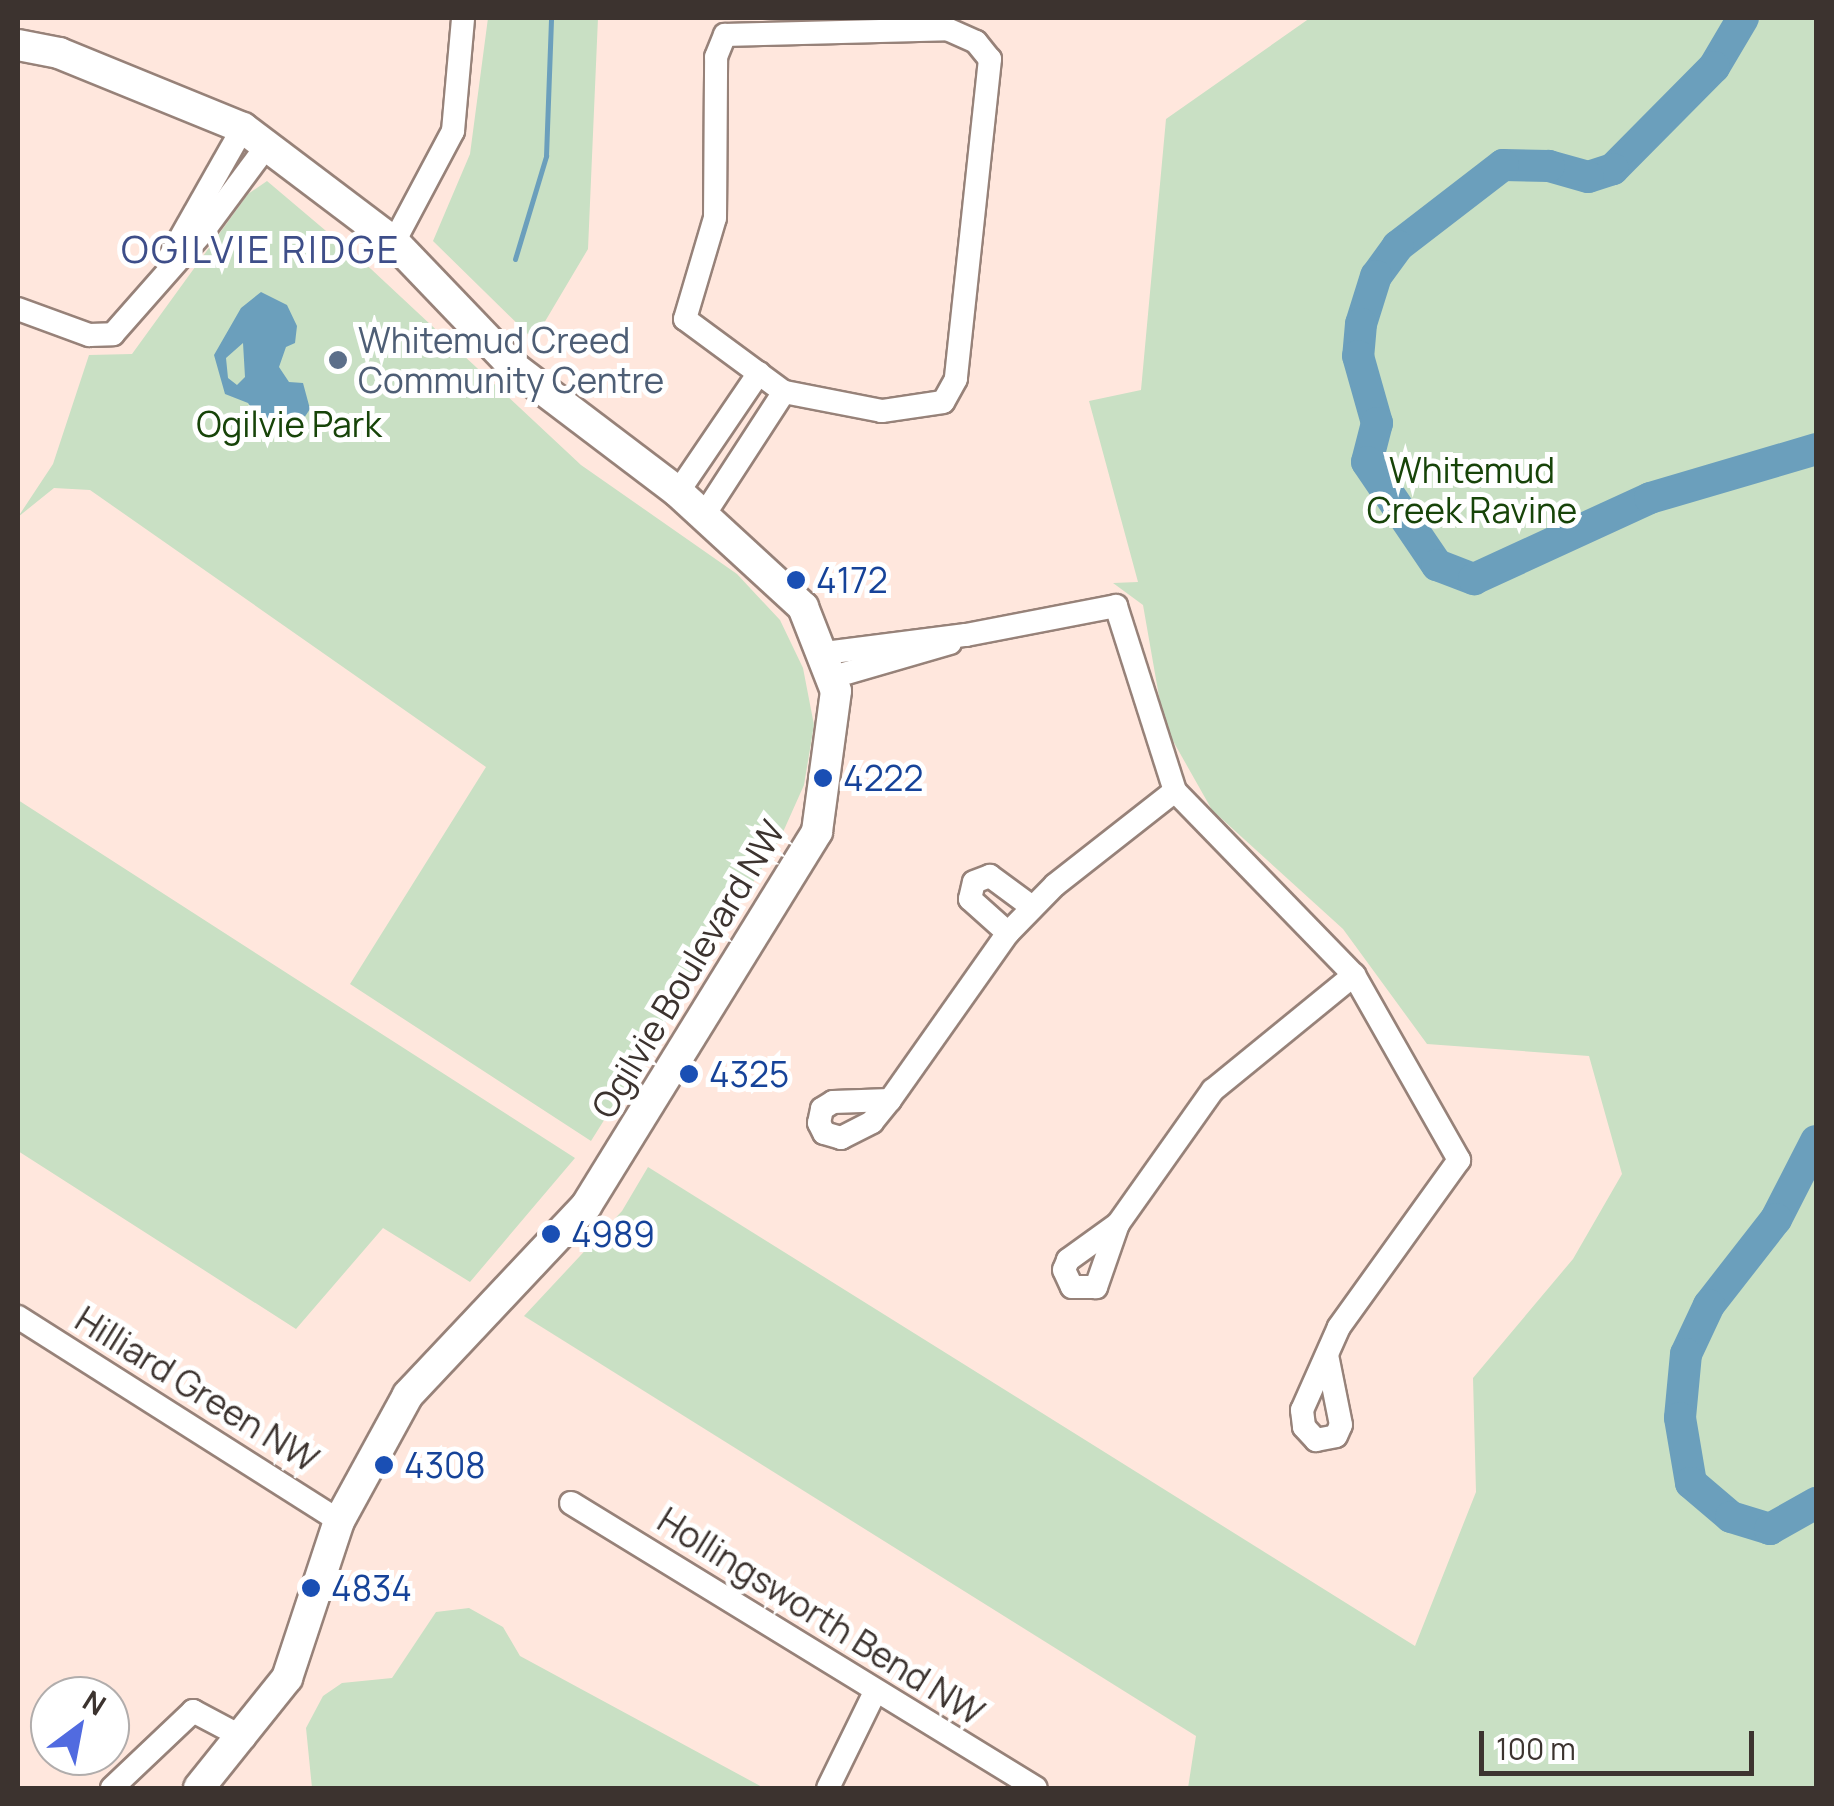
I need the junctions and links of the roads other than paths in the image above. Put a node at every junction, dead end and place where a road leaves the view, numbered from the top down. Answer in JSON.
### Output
{"nodes":[{"id":1,"x":463,"y":18,"type":"edge"},
{"id":2,"x":18,"y":45,"type":"edge"},
{"id":3,"x":256,"y":136,"type":"junction"},
{"id":4,"x":394,"y":242,"type":"junction"},
{"id":5,"x":18,"y":310,"type":"edge"},
{"id":6,"x":759,"y":373,"type":"junction"},
{"id":7,"x":784,"y":392,"type":"junction"},
{"id":8,"x":678,"y":492,"type":"junction"},
{"id":9,"x":704,"y":515,"type":"junction"},
{"id":10,"x":829,"y":665,"type":"junction"},
{"id":11,"x":1174,"y":791,"type":"junction"},
{"id":12,"x":1032,"y":907,"type":"junction"},
{"id":13,"x":1008,"y":933,"type":"junction"},
{"id":14,"x":1354,"y":975,"type":"junction"},
{"id":15,"x":890,"y":1100,"type":"dead end"},
{"id":16,"x":1118,"y":1224,"type":"dead end"},
{"id":17,"x":18,"y":1317,"type":"edge"},
{"id":18,"x":1327,"y":1355,"type":"dead end"},
{"id":19,"x":571,"y":1502,"type":"dead end"},
{"id":20,"x":339,"y":1520,"type":"junction"},
{"id":21,"x":874,"y":1692,"type":"junction"},
{"id":22,"x":244,"y":1738,"type":"junction"},
{"id":23,"x":205,"y":1787,"type":"edge"},
{"id":24,"x":112,"y":1788,"type":"edge"},
{"id":25,"x":828,"y":1788,"type":"edge"},
{"id":26,"x":1036,"y":1788,"type":"edge"}],
"edges":[{"from":1,"to":4,"type":"street"},
{"from":2,"to":3,"type":"street"},
{"from":3,"to":4,"type":"street"},
{"from":3,"to":5,"type":"street"},
{"from":4,"to":8,"type":"street"},
{"from":6,"to":7,"type":"street"},
{"from":6,"to":7,"type":"street"},
{"from":6,"to":8,"type":"street"},
{"from":7,"to":9,"type":"street"},
{"from":8,"to":9,"type":"street"},
{"from":9,"to":10,"type":"street"},
{"from":10,"to":11,"type":"street"},
{"from":10,"to":20,"type":"street","name":"Ogilvie Boulevard NW"},
{"from":11,"to":12,"type":"street"},
{"from":11,"to":14,"type":"street"},
{"from":12,"to":13,"type":"street"},
{"from":12,"to":13,"type":"street"},
{"from":13,"to":15,"type":"street"},
{"from":14,"to":16,"type":"street"},
{"from":14,"to":18,"type":"street"},
{"from":17,"to":20,"type":"street","name":"Hilliard Green NW"},
{"from":19,"to":21,"type":"street","name":"Hollingsworth Bend NW"},
{"from":20,"to":22,"type":"street","name":"Ogilvie Boulevard NW"},
{"from":21,"to":25,"type":"street"},
{"from":21,"to":26,"type":"street","name":"Hollingsworth Bend NW"},
{"from":22,"to":23,"type":"street","name":"Ogilvie Boulevard NW"},
{"from":22,"to":24,"type":"street"}]}
